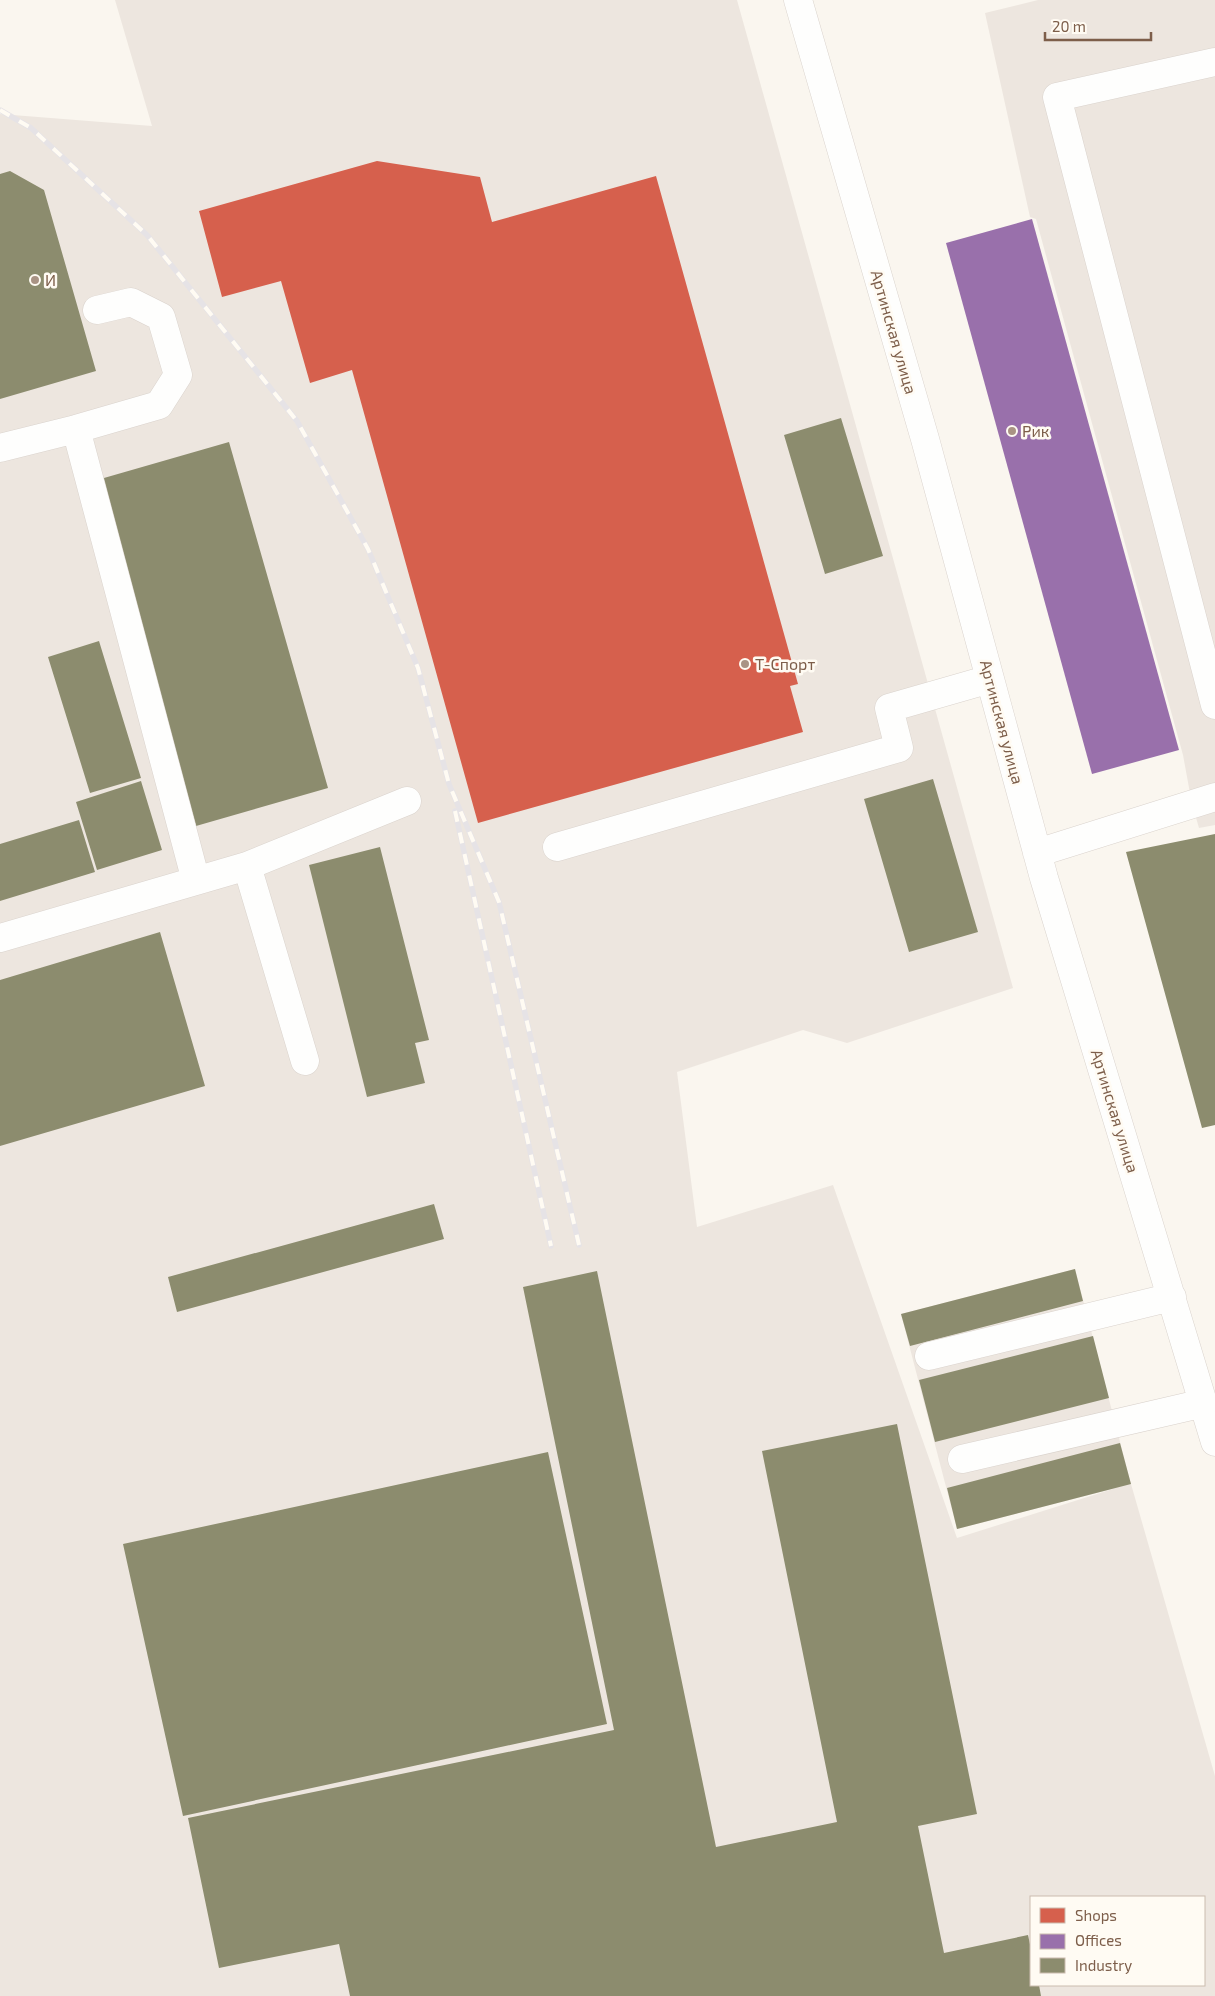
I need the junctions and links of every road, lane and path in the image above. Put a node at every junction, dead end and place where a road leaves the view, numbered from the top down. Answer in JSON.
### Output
{"nodes":[{"id":1,"x":798,"y":0,"type":"edge"},
{"id":2,"x":1215,"y":62,"type":"edge"},
{"id":3,"x":97,"y":310,"type":"dead end"},
{"id":4,"x":76,"y":429,"type":"junction"},
{"id":5,"x":0,"y":448,"type":"edge"},
{"id":6,"x":990,"y":679,"type":"junction"},
{"id":7,"x":1215,"y":705,"type":"edge"},
{"id":8,"x":1215,"y":797,"type":"edge"},
{"id":9,"x":407,"y":801,"type":"dead end"},
{"id":10,"x":556,"y":846,"type":"dead end"},
{"id":11,"x":1038,"y":853,"type":"junction"},
{"id":12,"x":247,"y":866,"type":"junction"},
{"id":13,"x":196,"y":881,"type":"junction"},
{"id":14,"x":0,"y":938,"type":"edge"},
{"id":15,"x":305,"y":1061,"type":"dead end"},
{"id":16,"x":1172,"y":1297,"type":"junction"},
{"id":17,"x":929,"y":1356,"type":"dead end"},
{"id":18,"x":1204,"y":1403,"type":"junction"},
{"id":19,"x":1215,"y":1442,"type":"edge"},
{"id":20,"x":962,"y":1459,"type":"dead end"}],
"edges":[{"from":1,"to":6,"type":"street","name":"Артинская улица"},
{"from":2,"to":7,"type":"street"},
{"from":3,"to":4,"type":"street"},
{"from":4,"to":5,"type":"street"},
{"from":4,"to":13,"type":"street"},
{"from":6,"to":10,"type":"street"},
{"from":6,"to":11,"type":"street","name":"Артинская улица"},
{"from":8,"to":11,"type":"street"},
{"from":9,"to":12,"type":"street"},
{"from":11,"to":16,"type":"street","name":"Артинская улица"},
{"from":12,"to":13,"type":"street"},
{"from":12,"to":15,"type":"street"},
{"from":13,"to":14,"type":"street"},
{"from":16,"to":17,"type":"street"},
{"from":16,"to":18,"type":"street","name":"Артинская улица"},
{"from":18,"to":19,"type":"street","name":"Артинская улица"},
{"from":18,"to":20,"type":"street"}]}
